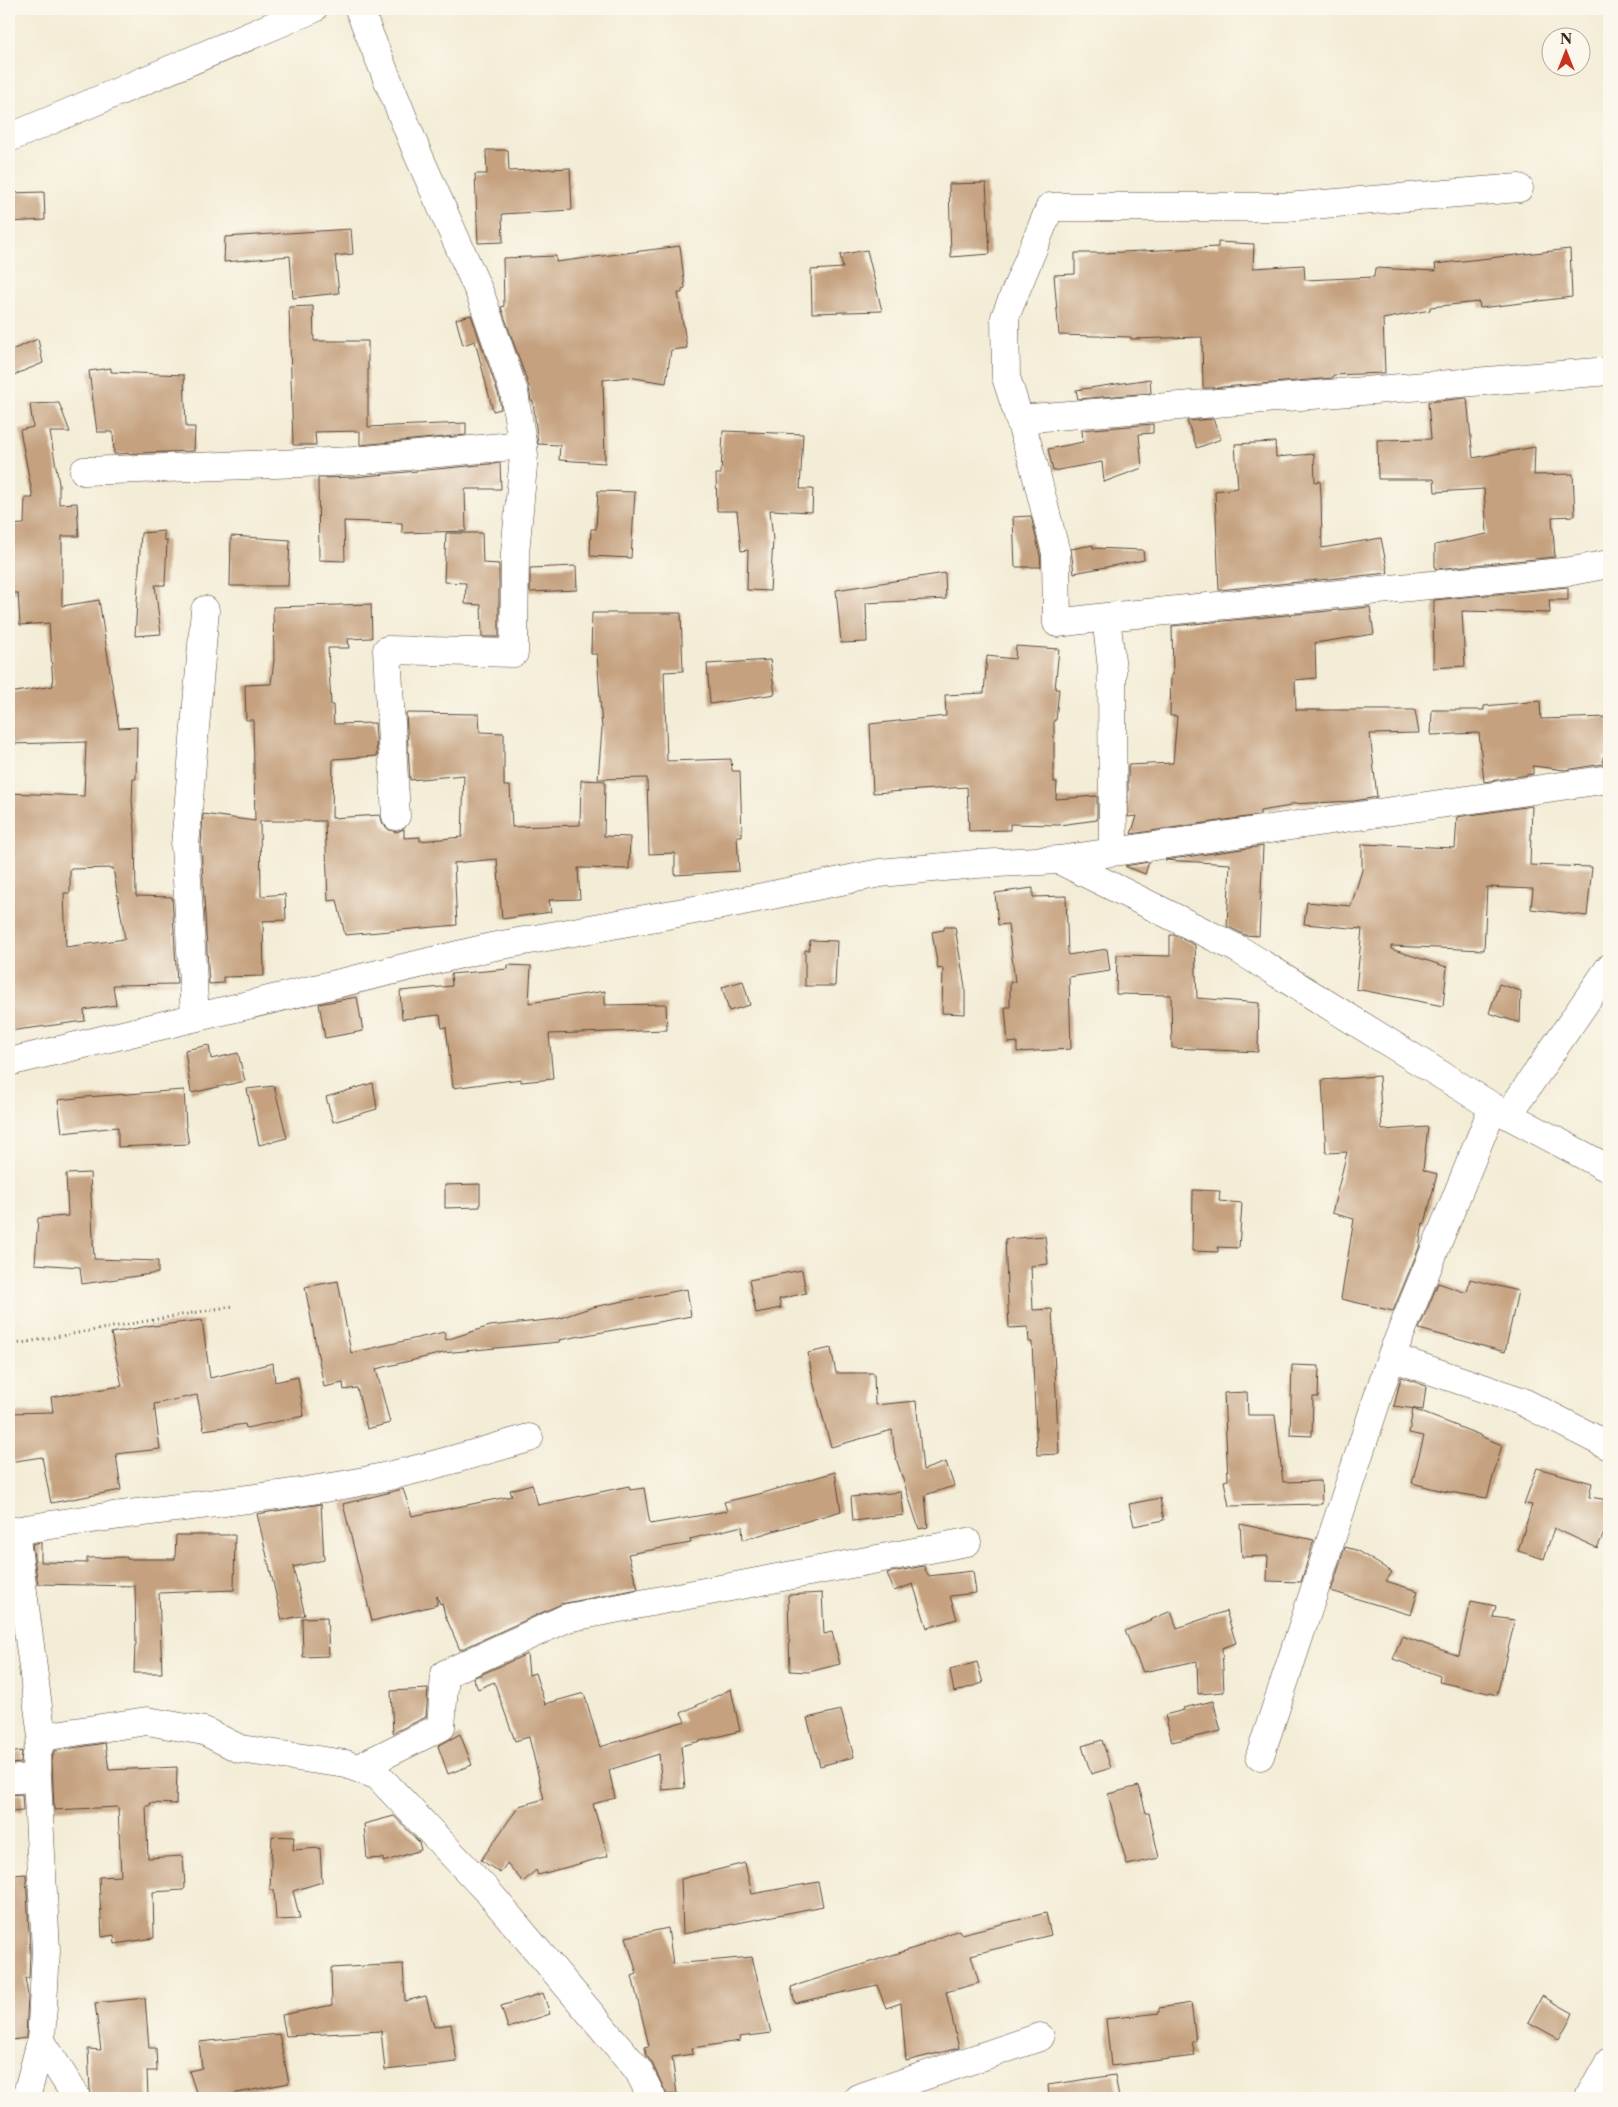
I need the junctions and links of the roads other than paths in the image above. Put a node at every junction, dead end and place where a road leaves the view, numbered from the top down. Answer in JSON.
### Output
{"nodes":[{"id":1,"x":313,"y":9,"type":"edge"},
{"id":2,"x":358,"y":9,"type":"edge"},
{"id":3,"x":9,"y":138,"type":"edge"},
{"id":4,"x":1519,"y":188,"type":"dead end"},
{"id":5,"x":1609,"y":371,"type":"edge"},
{"id":6,"x":1019,"y":419,"type":"junction"},
{"id":7,"x":522,"y":445,"type":"junction"},
{"id":8,"x":84,"y":471,"type":"dead end"},
{"id":9,"x":1609,"y":564,"type":"edge"},
{"id":10,"x":205,"y":610,"type":"dead end"},
{"id":11,"x":1106,"y":617,"type":"junction"},
{"id":12,"x":1609,"y":779,"type":"edge"},
{"id":13,"x":396,"y":816,"type":"dead end"},
{"id":14,"x":1113,"y":852,"type":"junction"},
{"id":15,"x":1060,"y":860,"type":"junction"},
{"id":16,"x":1609,"y":968,"type":"edge"},
{"id":17,"x":196,"y":1017,"type":"junction"},
{"id":18,"x":9,"y":1062,"type":"edge"},
{"id":19,"x":1500,"y":1111,"type":"junction"},
{"id":20,"x":1609,"y":1169,"type":"edge"},
{"id":21,"x":1391,"y":1357,"type":"junction"},
{"id":22,"x":529,"y":1438,"type":"dead end"},
{"id":23,"x":1609,"y":1446,"type":"edge"},
{"id":24,"x":12,"y":1532,"type":"edge"},
{"id":25,"x":967,"y":1542,"type":"dead end"},
{"id":26,"x":42,"y":1737,"type":"junction"},
{"id":27,"x":1260,"y":1756,"type":"dead end"},
{"id":28,"x":358,"y":1768,"type":"junction"},
{"id":29,"x":37,"y":1778,"type":"junction"},
{"id":30,"x":9,"y":1780,"type":"edge"},
{"id":31,"x":1040,"y":2037,"type":"dead end"},
{"id":32,"x":41,"y":2040,"type":"junction"},
{"id":33,"x":1609,"y":2062,"type":"edge"},
{"id":34,"x":26,"y":2098,"type":"edge"},
{"id":35,"x":77,"y":2098,"type":"edge"},
{"id":36,"x":652,"y":2098,"type":"edge"},
{"id":37,"x":858,"y":2098,"type":"edge"},
{"id":38,"x":1589,"y":2098,"type":"edge"}],
"edges":[{"from":1,"to":3,"type":"street"},
{"from":2,"to":7,"type":"street"},
{"from":4,"to":6,"type":"street"},
{"from":5,"to":6,"type":"street"},
{"from":6,"to":11,"type":"street"},
{"from":7,"to":8,"type":"street"},
{"from":7,"to":13,"type":"street"},
{"from":9,"to":11,"type":"street"},
{"from":10,"to":17,"type":"street"},
{"from":11,"to":14,"type":"street"},
{"from":12,"to":14,"type":"street"},
{"from":14,"to":15,"type":"street"},
{"from":15,"to":17,"type":"street"},
{"from":15,"to":19,"type":"street"},
{"from":16,"to":19,"type":"street"},
{"from":17,"to":18,"type":"street"},
{"from":19,"to":20,"type":"street"},
{"from":19,"to":21,"type":"street"},
{"from":21,"to":23,"type":"street"},
{"from":21,"to":27,"type":"street"},
{"from":22,"to":24,"type":"street"},
{"from":24,"to":26,"type":"street"},
{"from":25,"to":28,"type":"street"},
{"from":26,"to":28,"type":"street"},
{"from":26,"to":29,"type":"street"},
{"from":28,"to":36,"type":"street"},
{"from":29,"to":30,"type":"street"},
{"from":29,"to":32,"type":"street"},
{"from":31,"to":37,"type":"street"},
{"from":32,"to":34,"type":"street"},
{"from":32,"to":35,"type":"street"},
{"from":33,"to":38,"type":"street"}]}
